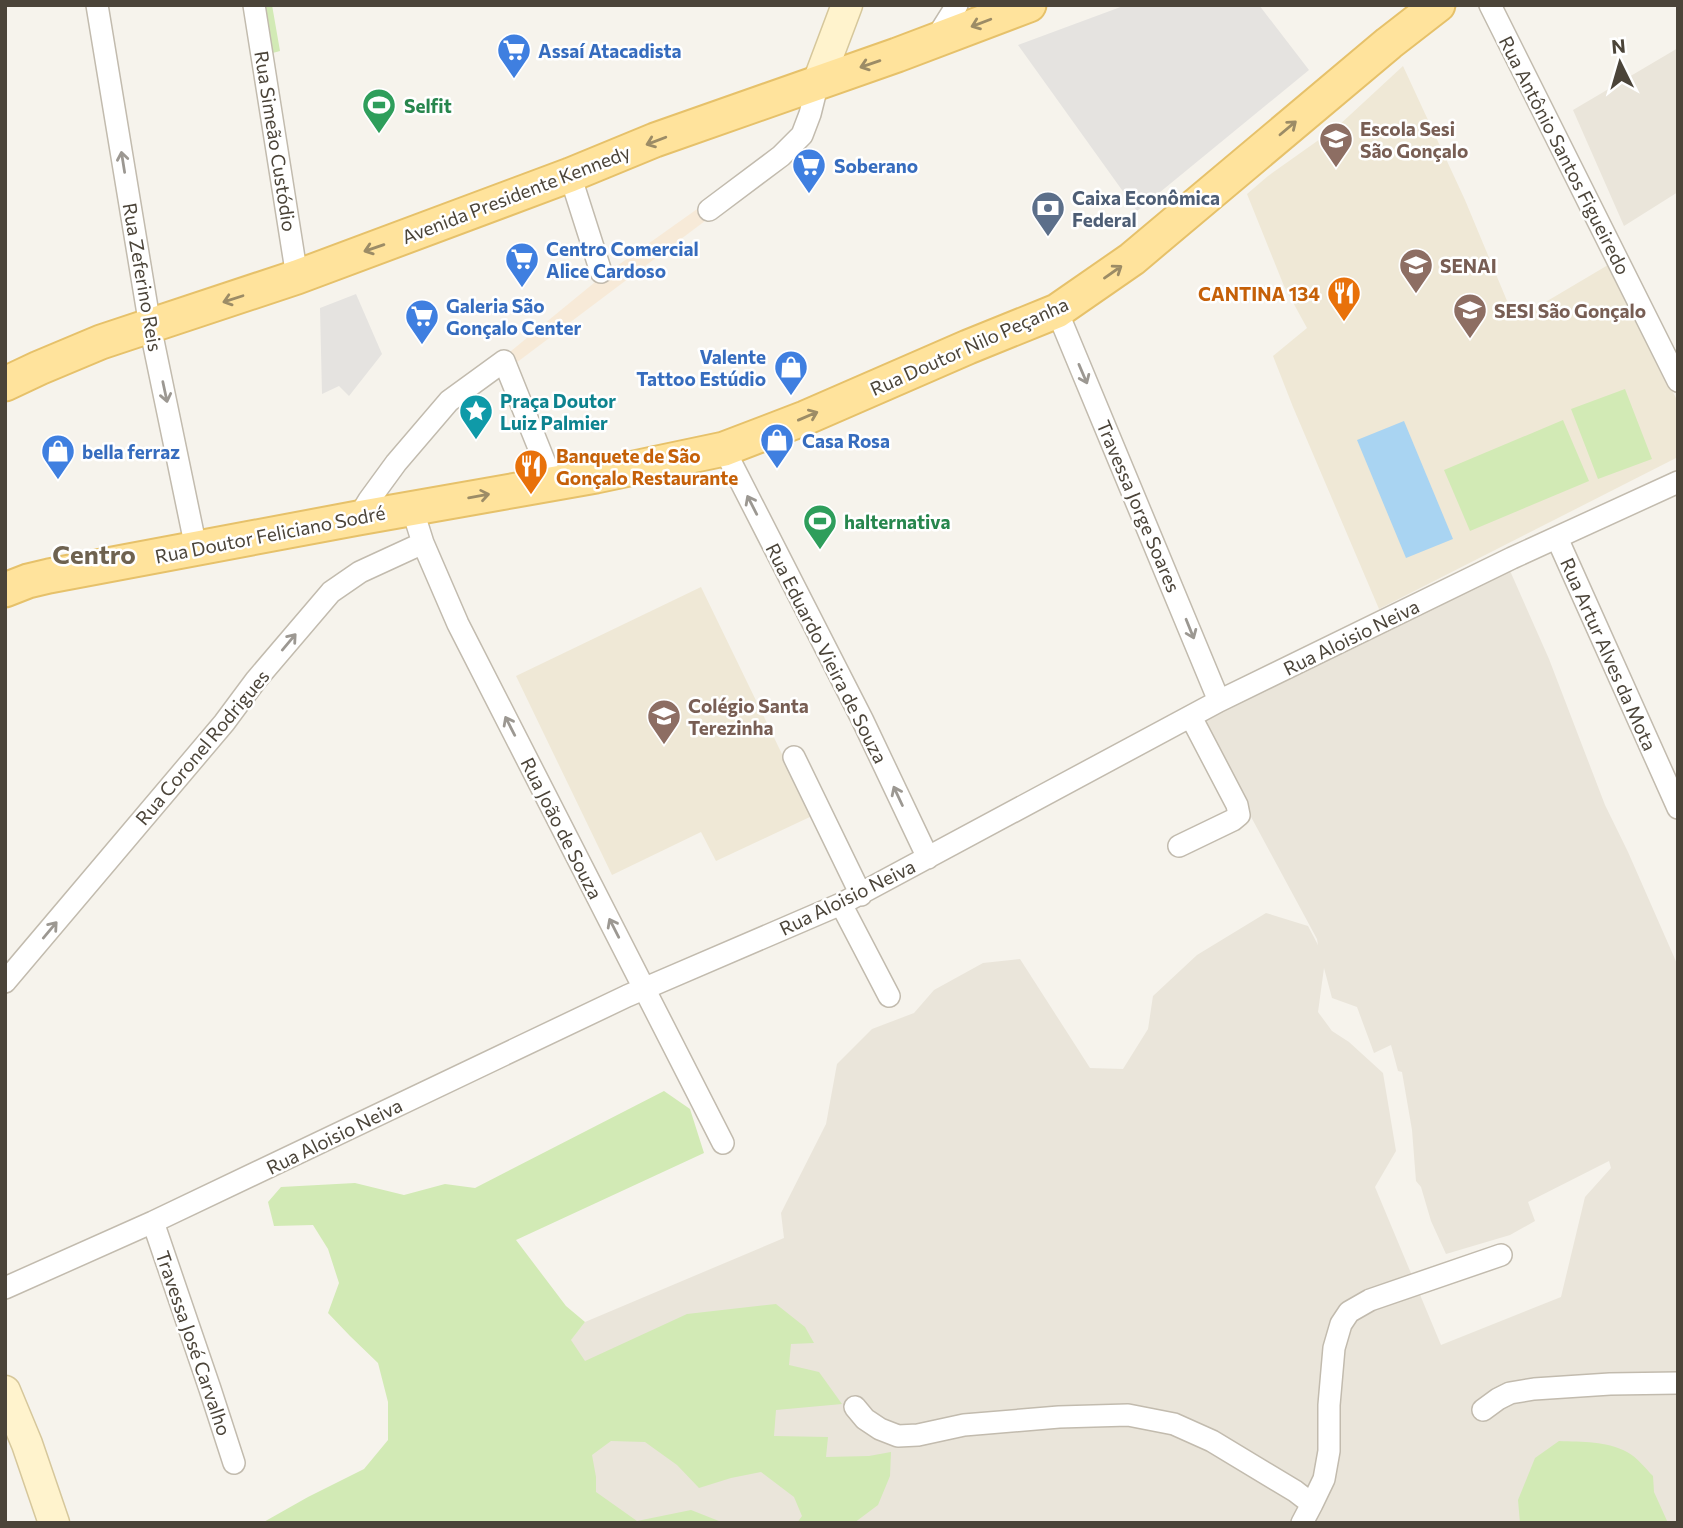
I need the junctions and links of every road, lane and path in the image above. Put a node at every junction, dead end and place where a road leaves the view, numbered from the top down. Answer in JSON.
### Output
{"nodes":[{"id":1,"x":97,"y":5,"type":"edge"},
{"id":2,"x":254,"y":5,"type":"edge"},
{"id":3,"x":846,"y":5,"type":"edge"},
{"id":4,"x":957,"y":5,"type":"edge"},
{"id":5,"x":1029,"y":5,"type":"edge"},
{"id":6,"x":1438,"y":5,"type":"edge"},
{"id":7,"x":1490,"y":5,"type":"edge"},
{"id":8,"x":934,"y":41,"type":"junction"},
{"id":9,"x":818,"y":82,"type":"junction"},
{"id":10,"x":570,"y":175,"type":"junction"},
{"id":11,"x":709,"y":210,"type":"dead end"},
{"id":12,"x":601,"y":272,"type":"dead end"},
{"id":13,"x":297,"y":277,"type":"junction"},
{"id":14,"x":1057,"y":311,"type":"junction"},
{"id":15,"x":150,"y":326,"type":"junction"},
{"id":16,"x":1678,"y":380,"type":"edge"},
{"id":17,"x":5,"y":384,"type":"edge"},
{"id":18,"x":724,"y":449,"type":"junction"},
{"id":19,"x":1678,"y":482,"type":"edge"},
{"id":20,"x":553,"y":483,"type":"junction"},
{"id":21,"x":412,"y":508,"type":"junction"},
{"id":22,"x":358,"y":518,"type":"junction"},
{"id":23,"x":1557,"y":538,"type":"junction"},
{"id":24,"x":423,"y":543,"type":"junction"},
{"id":25,"x":196,"y":548,"type":"junction"},
{"id":26,"x":5,"y":590,"type":"edge"},
{"id":27,"x":1219,"y":701,"type":"junction"},
{"id":28,"x":1191,"y":717,"type":"junction"},
{"id":29,"x":794,"y":757,"type":"dead end"},
{"id":30,"x":1678,"y":808,"type":"edge"},
{"id":31,"x":1179,"y":846,"type":"dead end"},
{"id":32,"x":928,"y":858,"type":"junction"},
{"id":33,"x":861,"y":895,"type":"junction"},
{"id":34,"x":841,"y":904,"type":"junction"},
{"id":35,"x":5,"y":982,"type":"edge"},
{"id":36,"x":645,"y":989,"type":"junction"},
{"id":37,"x":889,"y":996,"type":"dead end"},
{"id":38,"x":723,"y":1143,"type":"dead end"},
{"id":39,"x":153,"y":1222,"type":"junction"},
{"id":40,"x":1501,"y":1255,"type":"dead end"},
{"id":41,"x":5,"y":1288,"type":"edge"},
{"id":42,"x":1678,"y":1383,"type":"edge"},
{"id":43,"x":5,"y":1391,"type":"edge"},
{"id":44,"x":855,"y":1407,"type":"dead end"},
{"id":45,"x":1483,"y":1410,"type":"dead end"},
{"id":46,"x":234,"y":1463,"type":"dead end"},
{"id":47,"x":1307,"y":1513,"type":"edge"},
{"id":48,"x":54,"y":1523,"type":"edge"}],
"edges":[{"from":15,"to":1,"type":"street","name":"Rua Zeferino Reis","one_way":true},
{"from":2,"to":13,"type":"street","name":"Rua Simeão Custódio"},
{"from":3,"to":9,"type":"main road"},
{"from":4,"to":8,"type":"street"},
{"from":5,"to":8,"type":"main road","name":"Avenida Presidente Kennedy","one_way":true},
{"from":14,"to":6,"type":"main road","name":"Rua Doutor Nilo Peçanha","one_way":true},
{"from":7,"to":16,"type":"street","name":"Rua Antônio Santos Figueiredo"},
{"from":8,"to":9,"type":"main road","name":"Avenida Presidente Kennedy","one_way":true},
{"from":9,"to":10,"type":"main road","name":"Avenida Presidente Kennedy","one_way":true},
{"from":9,"to":11,"type":"street"},
{"from":10,"to":12,"type":"street"},
{"from":10,"to":13,"type":"main road","name":"Avenida Presidente Kennedy","one_way":true},
{"from":13,"to":15,"type":"main road","name":"Avenida Presidente Kennedy","one_way":true},
{"from":18,"to":14,"type":"main road","name":"Rua Doutor Nilo Peçanha","one_way":true},
{"from":14,"to":27,"type":"street","name":"Travessa Jorge Soares","one_way":true},
{"from":15,"to":17,"type":"main road","name":"Avenida Presidente Kennedy"},
{"from":15,"to":25,"type":"street","name":"Rua Zeferino Reis","one_way":true},
{"from":18,"to":20,"type":"main road","name":"Rua Doutor Nilo Peçanha"},
{"from":32,"to":18,"type":"street","name":"Rua Eduardo Vieira de Souza","one_way":true},
{"from":19,"to":23,"type":"street","name":"Rua Aloisio Neiva"},
{"from":21,"to":20,"type":"main road","name":"Rua Doutor Nilo Peçanha","one_way":true},
{"from":20,"to":22,"type":"street"},
{"from":21,"to":22,"type":"main road","name":"Rua Doutor Feliciano Sodré"},
{"from":21,"to":24,"type":"street","name":"Rua João de Souza"},
{"from":22,"to":25,"type":"main road","name":"Rua Doutor Feliciano Sodré"},
{"from":23,"to":27,"type":"street","name":"Rua Aloisio Neiva"},
{"from":23,"to":30,"type":"street","name":"Rua Artur Alves da Mota"},
{"from":35,"to":24,"type":"street","name":"Rua Coronel Rodrigues","one_way":true},
{"from":36,"to":24,"type":"street","name":"Rua João de Souza","one_way":true},
{"from":25,"to":26,"type":"main road","name":"Rua Doutor Feliciano Sodré"},
{"from":27,"to":28,"type":"street","name":"Rua Aloisio Neiva"},
{"from":28,"to":31,"type":"street"},
{"from":28,"to":32,"type":"street","name":"Rua Aloisio Neiva"},
{"from":29,"to":33,"type":"street"},
{"from":32,"to":33,"type":"street","name":"Rua Aloisio Neiva"},
{"from":33,"to":34,"type":"street","name":"Rua Aloisio Neiva"},
{"from":34,"to":36,"type":"street","name":"Rua Aloisio Neiva"},
{"from":34,"to":37,"type":"street"},
{"from":36,"to":38,"type":"street","name":"Rua João de Souza"},
{"from":36,"to":39,"type":"street","name":"Rua Aloisio Neiva"},
{"from":39,"to":41,"type":"street","name":"Rua Aloisio Neiva"},
{"from":39,"to":46,"type":"street","name":"Travessa José Carvalho"},
{"from":40,"to":47,"type":"street"},
{"from":42,"to":45,"type":"street"},
{"from":43,"to":48,"type":"main road"},
{"from":44,"to":47,"type":"street"}]}
